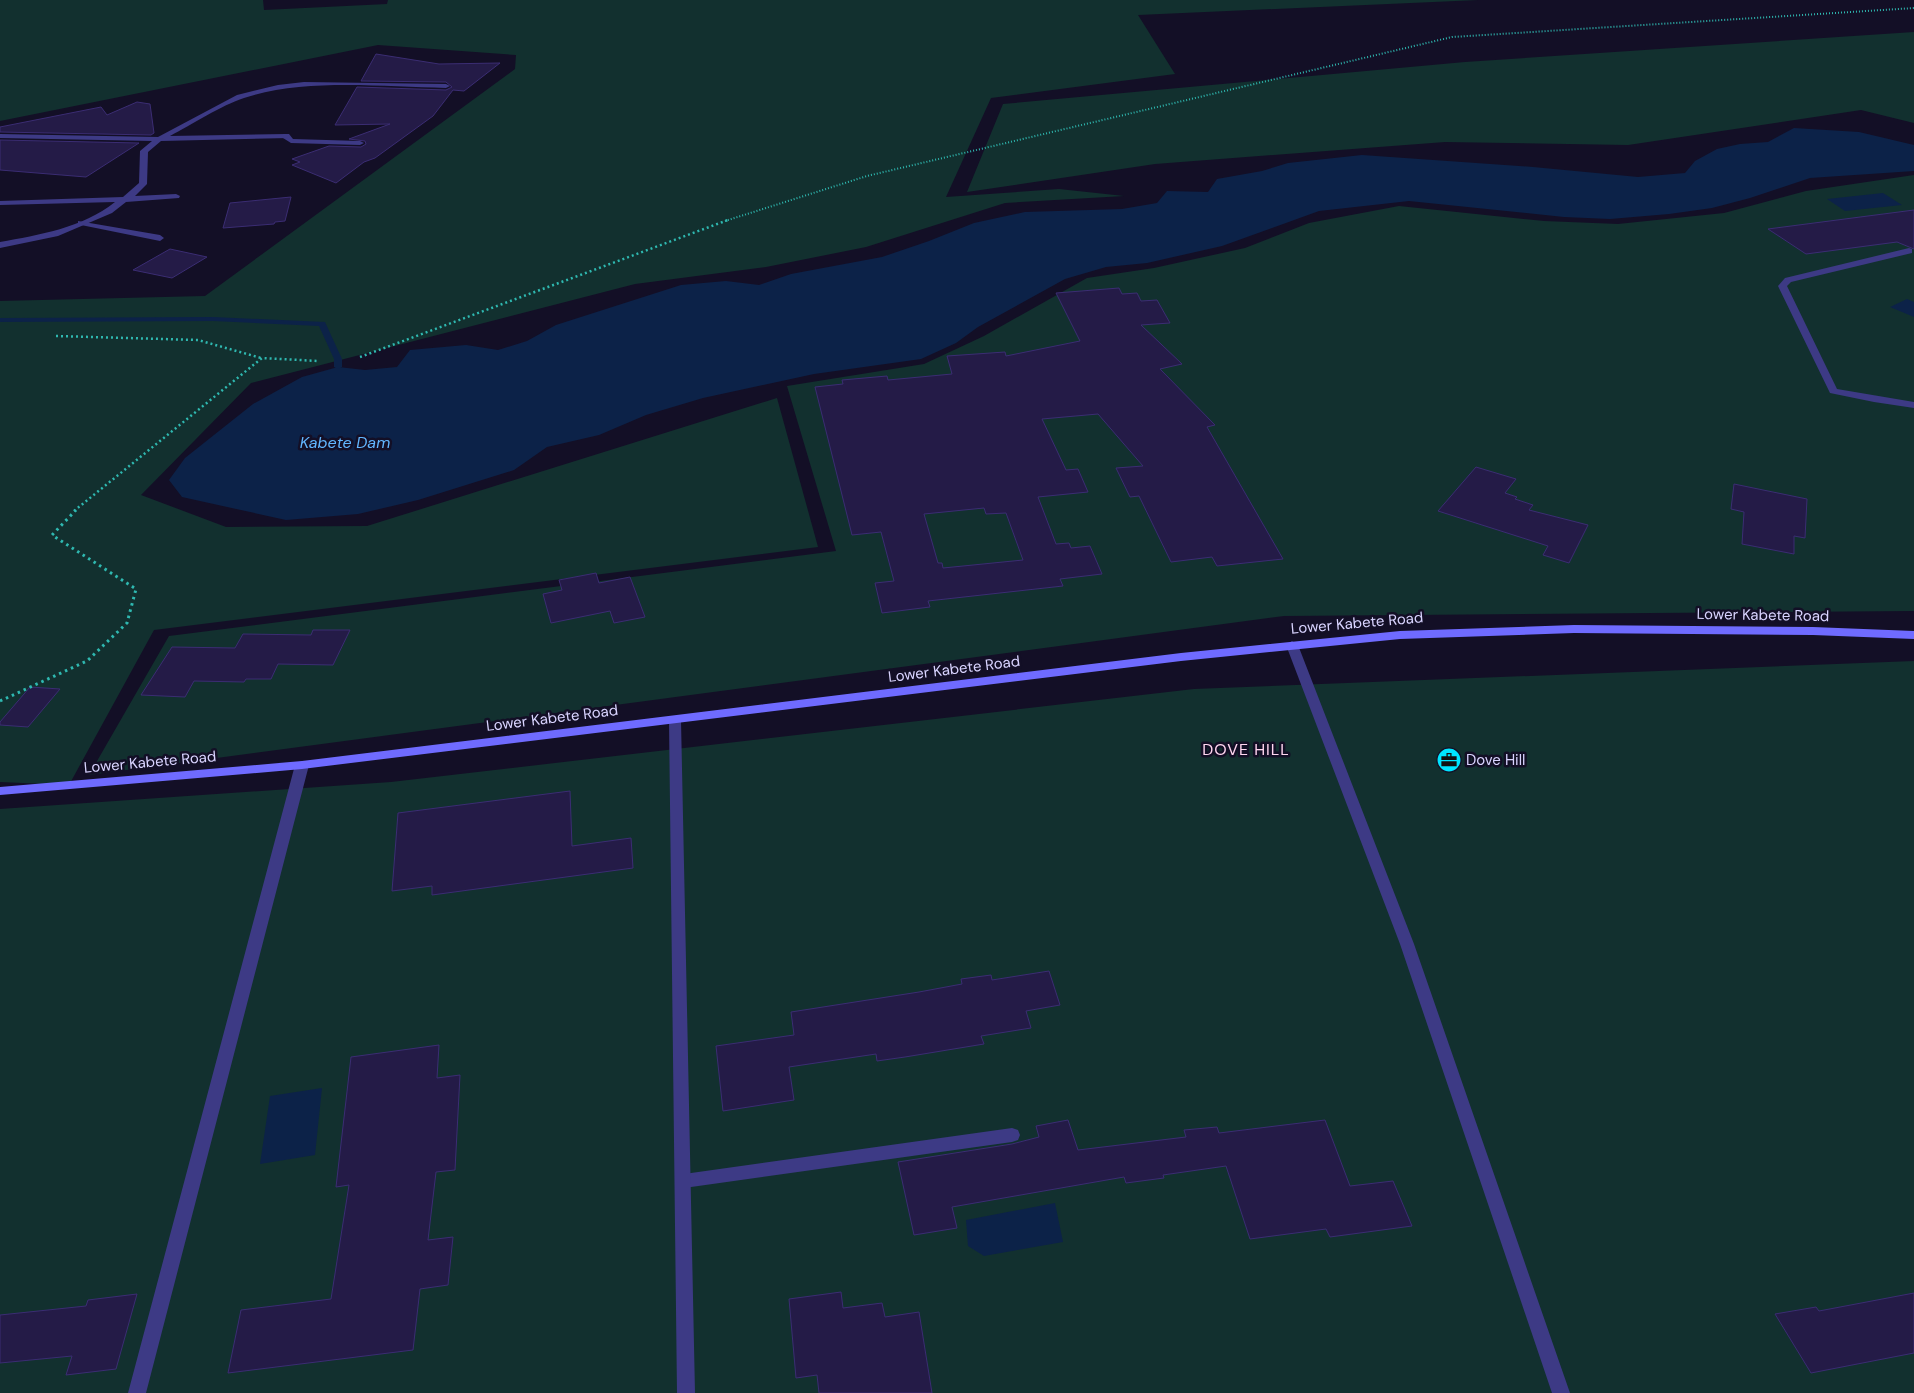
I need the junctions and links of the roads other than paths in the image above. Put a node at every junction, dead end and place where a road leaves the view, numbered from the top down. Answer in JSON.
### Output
{"nodes":[{"id":1,"x":446,"y":86,"type":"dead end"},
{"id":2,"x":299,"y":135,"type":"dead end"},
{"id":3,"x":0,"y":136,"type":"edge"},
{"id":4,"x":286,"y":136,"type":"junction"},
{"id":5,"x":159,"y":139,"type":"junction"},
{"id":6,"x":360,"y":143,"type":"dead end"},
{"id":7,"x":176,"y":196,"type":"dead end"},
{"id":8,"x":123,"y":200,"type":"junction"},
{"id":9,"x":0,"y":203,"type":"edge"},
{"id":10,"x":81,"y":223,"type":"junction"},
{"id":11,"x":160,"y":238,"type":"dead end"},
{"id":12,"x":0,"y":245,"type":"edge"},
{"id":13,"x":1909,"y":251,"type":"dead end"},
{"id":14,"x":1914,"y":405,"type":"edge"},
{"id":15,"x":1914,"y":635,"type":"edge"},
{"id":16,"x":1292,"y":645,"type":"junction"},
{"id":17,"x":675,"y":720,"type":"junction"},
{"id":18,"x":302,"y":765,"type":"junction"},
{"id":19,"x":0,"y":791,"type":"edge"},
{"id":20,"x":1012,"y":1135,"type":"dead end"},
{"id":21,"x":684,"y":1181,"type":"junction"},
{"id":22,"x":137,"y":1393,"type":"edge"},
{"id":23,"x":686,"y":1393,"type":"edge"},
{"id":24,"x":1561,"y":1393,"type":"edge"}],
"edges":[{"from":1,"to":5,"type":"street"},
{"from":2,"to":4,"type":"street"},
{"from":3,"to":5,"type":"street"},
{"from":4,"to":5,"type":"street"},
{"from":4,"to":6,"type":"street"},
{"from":5,"to":8,"type":"street"},
{"from":7,"to":8,"type":"street"},
{"from":8,"to":9,"type":"street"},
{"from":8,"to":10,"type":"street"},
{"from":10,"to":11,"type":"street"},
{"from":10,"to":12,"type":"street"},
{"from":13,"to":14,"type":"street"},
{"from":15,"to":16,"type":"main road","name":"Lower Kabete Road"},
{"from":16,"to":17,"type":"main road","name":"Lower Kabete Road"},
{"from":16,"to":24,"type":"street"},
{"from":17,"to":18,"type":"main road","name":"Lower Kabete Road"},
{"from":17,"to":21,"type":"street"},
{"from":18,"to":19,"type":"main road","name":"Lower Kabete Road"},
{"from":18,"to":22,"type":"street"},
{"from":20,"to":21,"type":"street"},
{"from":21,"to":23,"type":"street"}]}
